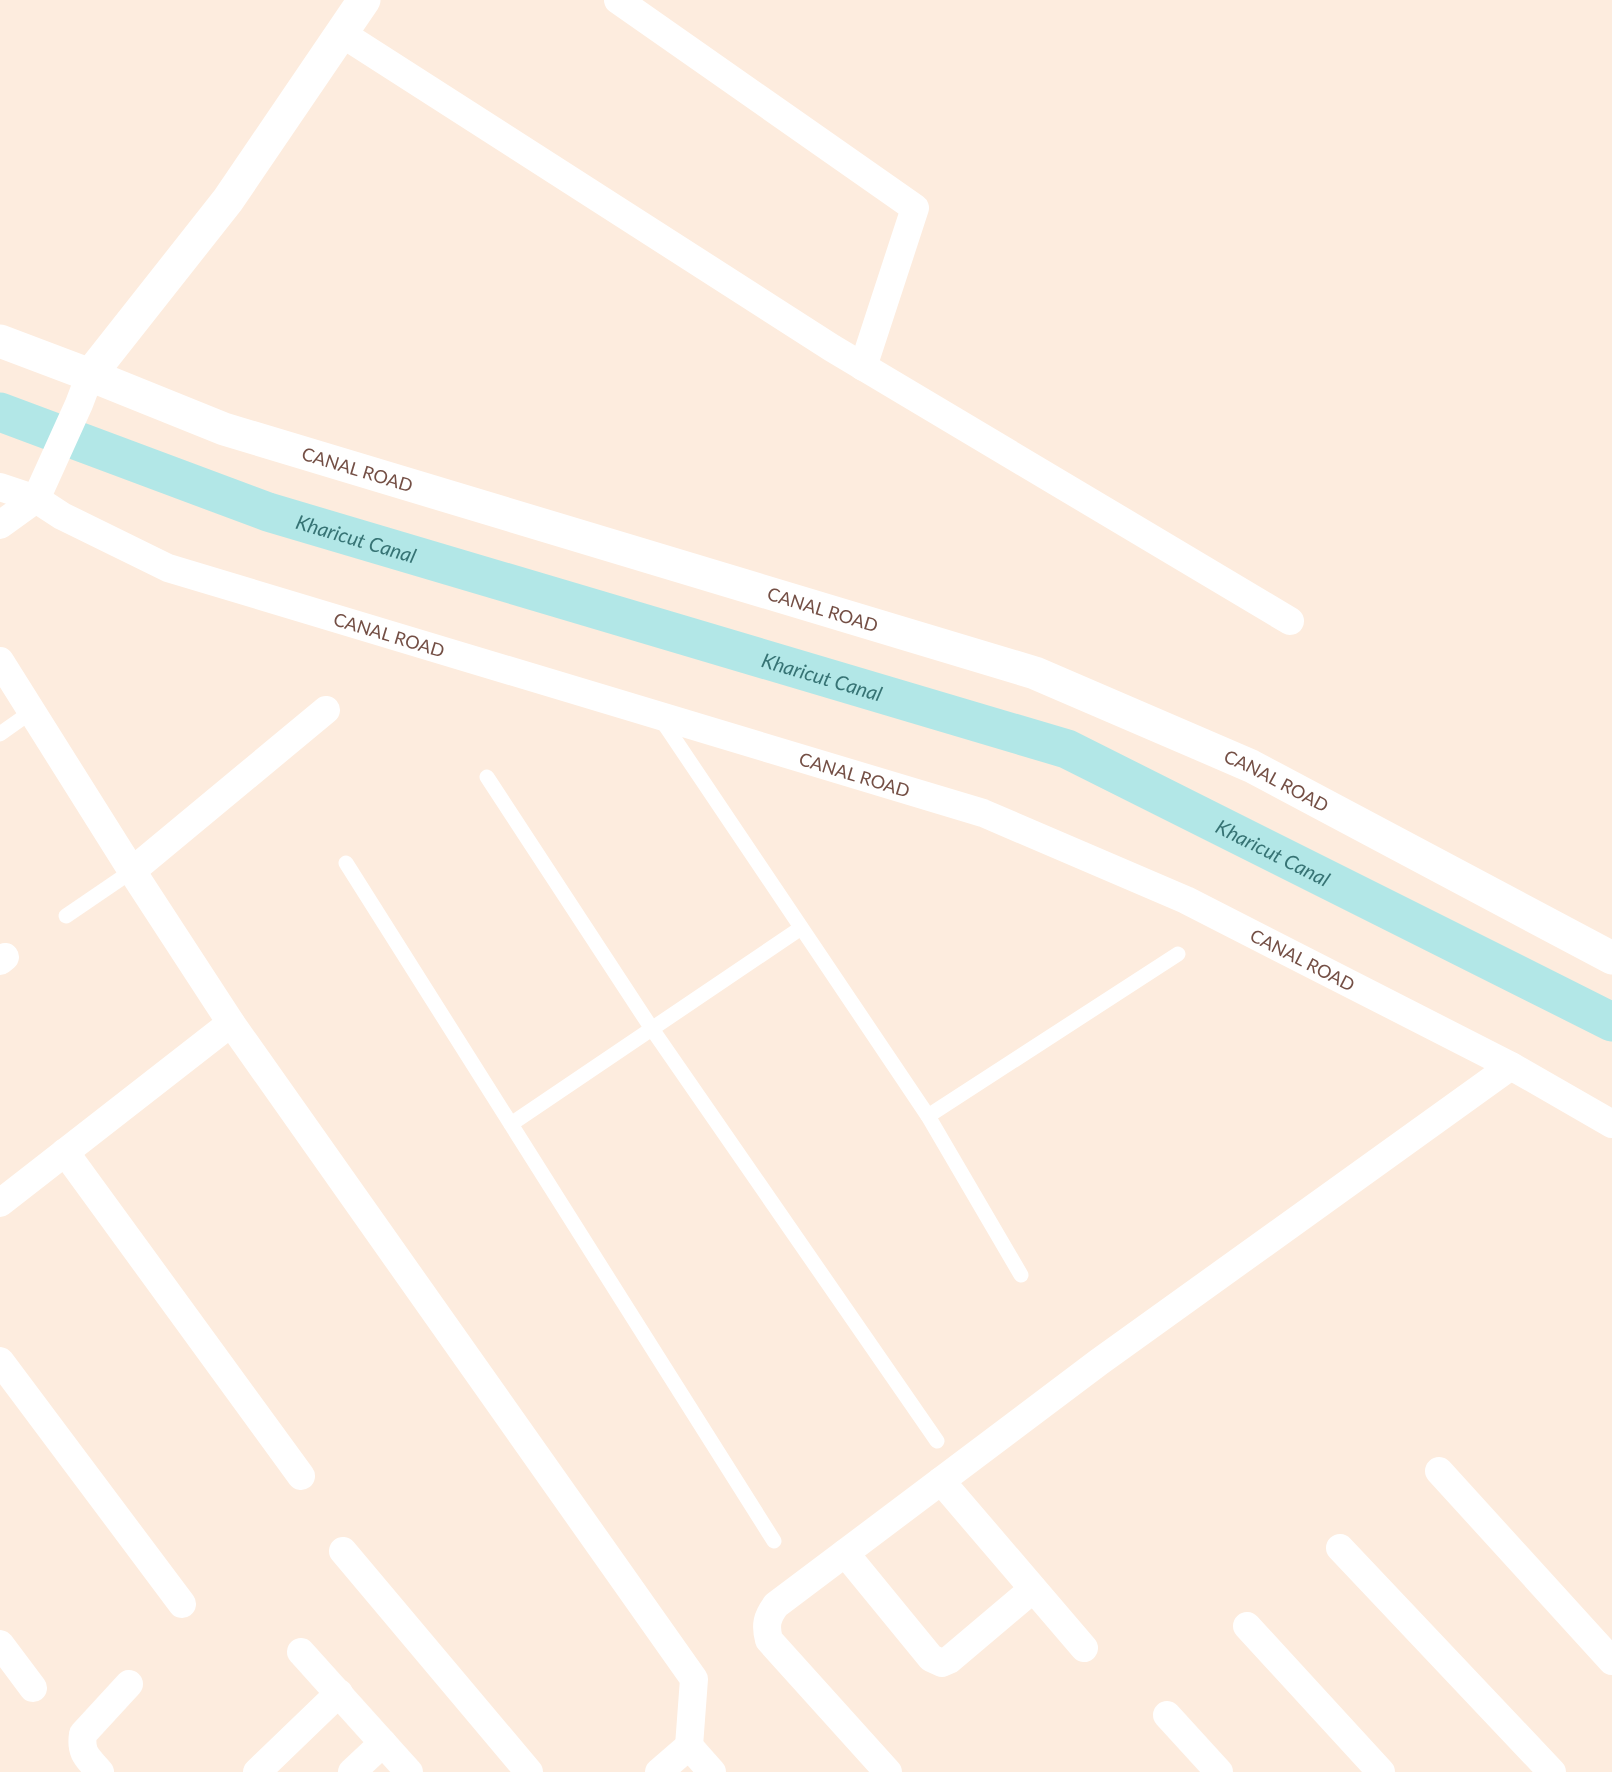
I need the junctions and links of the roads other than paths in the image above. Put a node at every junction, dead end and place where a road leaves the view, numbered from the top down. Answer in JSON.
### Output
{"nodes":[{"id":1,"x":364,"y":0,"type":"edge"},
{"id":2,"x":618,"y":0,"type":"edge"},
{"id":3,"x":341,"y":33,"type":"junction"},
{"id":4,"x":0,"y":341,"type":"edge"},
{"id":5,"x":863,"y":367,"type":"junction"},
{"id":6,"x":85,"y":389,"type":"junction"},
{"id":7,"x":0,"y":487,"type":"edge"},
{"id":8,"x":36,"y":498,"type":"junction"},
{"id":9,"x":0,"y":525,"type":"edge"},
{"id":10,"x":1290,"y":621,"type":"dead end"},
{"id":11,"x":0,"y":661,"type":"edge"},
{"id":12,"x":326,"y":710,"type":"dead end"},
{"id":13,"x":31,"y":712,"type":"junction"},
{"id":14,"x":659,"y":715,"type":"junction"},
{"id":15,"x":0,"y":734,"type":"edge"},
{"id":16,"x":488,"y":777,"type":"dead end"},
{"id":17,"x":346,"y":863,"type":"dead end"},
{"id":18,"x":132,"y":872,"type":"junction"},
{"id":19,"x":66,"y":916,"type":"dead end"},
{"id":20,"x":801,"y":928,"type":"junction"},
{"id":21,"x":1178,"y":954,"type":"dead end"},
{"id":22,"x":1612,"y":958,"type":"edge"},
{"id":23,"x":231,"y":1023,"type":"junction"},
{"id":24,"x":652,"y":1029,"type":"junction"},
{"id":25,"x":1511,"y":1066,"type":"junction"},
{"id":26,"x":928,"y":1116,"type":"junction"},
{"id":27,"x":511,"y":1124,"type":"junction"},
{"id":28,"x":1612,"y":1124,"type":"edge"},
{"id":29,"x":65,"y":1152,"type":"junction"},
{"id":30,"x":0,"y":1203,"type":"edge"},
{"id":31,"x":1021,"y":1275,"type":"dead end"},
{"id":32,"x":0,"y":1361,"type":"edge"},
{"id":33,"x":936,"y":1442,"type":"dead end"},
{"id":34,"x":1439,"y":1471,"type":"dead end"},
{"id":35,"x":302,"y":1476,"type":"dead end"},
{"id":36,"x":941,"y":1481,"type":"junction"},
{"id":37,"x":774,"y":1541,"type":"dead end"},
{"id":38,"x":1340,"y":1548,"type":"dead end"},
{"id":39,"x":344,"y":1551,"type":"dead end"},
{"id":40,"x":846,"y":1553,"type":"junction"},
{"id":41,"x":1033,"y":1589,"type":"junction"},
{"id":42,"x":182,"y":1604,"type":"dead end"},
{"id":43,"x":1247,"y":1626,"type":"dead end"},
{"id":44,"x":0,"y":1644,"type":"edge"},
{"id":45,"x":1084,"y":1648,"type":"dead end"},
{"id":46,"x":301,"y":1652,"type":"dead end"},
{"id":47,"x":1612,"y":1661,"type":"edge"},
{"id":48,"x":129,"y":1684,"type":"dead end"},
{"id":49,"x":33,"y":1688,"type":"dead end"},
{"id":50,"x":339,"y":1693,"type":"junction"},
{"id":51,"x":1167,"y":1715,"type":"dead end"},
{"id":52,"x":383,"y":1743,"type":"junction"},
{"id":53,"x":689,"y":1746,"type":"junction"},
{"id":54,"x":100,"y":1772,"type":"edge"},
{"id":55,"x":257,"y":1772,"type":"edge"},
{"id":56,"x":352,"y":1772,"type":"edge"},
{"id":57,"x":409,"y":1772,"type":"edge"},
{"id":58,"x":529,"y":1772,"type":"edge"},
{"id":59,"x":659,"y":1772,"type":"edge"},
{"id":60,"x":712,"y":1772,"type":"edge"},
{"id":61,"x":888,"y":1772,"type":"edge"},
{"id":62,"x":1219,"y":1772,"type":"edge"},
{"id":63,"x":1382,"y":1772,"type":"edge"},
{"id":64,"x":1552,"y":1772,"type":"edge"}],
"edges":[{"from":1,"to":3,"type":"street"},
{"from":2,"to":5,"type":"street"},
{"from":3,"to":5,"type":"street"},
{"from":3,"to":6,"type":"street"},
{"from":4,"to":6,"type":"street","name":"CANAL ROAD"},
{"from":5,"to":10,"type":"street"},
{"from":6,"to":8,"type":"street"},
{"from":6,"to":22,"type":"street","name":"CANAL ROAD"},
{"from":7,"to":8,"type":"street","name":"CANAL ROAD"},
{"from":8,"to":9,"type":"street"},
{"from":8,"to":14,"type":"street","name":"CANAL ROAD"},
{"from":11,"to":13,"type":"street"},
{"from":12,"to":18,"type":"street"},
{"from":13,"to":15,"type":"lane"},
{"from":13,"to":18,"type":"street"},
{"from":14,"to":20,"type":"lane"},
{"from":14,"to":25,"type":"street","name":"CANAL ROAD"},
{"from":16,"to":24,"type":"lane"},
{"from":17,"to":27,"type":"lane"},
{"from":18,"to":19,"type":"lane"},
{"from":18,"to":23,"type":"street"},
{"from":20,"to":24,"type":"lane"},
{"from":20,"to":26,"type":"lane"},
{"from":21,"to":26,"type":"lane"},
{"from":23,"to":29,"type":"street"},
{"from":23,"to":53,"type":"street"},
{"from":24,"to":27,"type":"lane"},
{"from":24,"to":33,"type":"lane"},
{"from":25,"to":28,"type":"street","name":"CANAL ROAD"},
{"from":25,"to":36,"type":"street"},
{"from":26,"to":31,"type":"lane"},
{"from":27,"to":37,"type":"lane"},
{"from":29,"to":30,"type":"street"},
{"from":29,"to":35,"type":"street"},
{"from":32,"to":42,"type":"street"},
{"from":34,"to":47,"type":"street"},
{"from":36,"to":40,"type":"street"},
{"from":36,"to":41,"type":"street"},
{"from":38,"to":64,"type":"street"},
{"from":39,"to":58,"type":"street"},
{"from":40,"to":41,"type":"street"},
{"from":40,"to":61,"type":"street"},
{"from":41,"to":45,"type":"street"},
{"from":43,"to":63,"type":"street"},
{"from":44,"to":49,"type":"street"},
{"from":46,"to":50,"type":"street"},
{"from":48,"to":54,"type":"street"},
{"from":50,"to":52,"type":"street"},
{"from":50,"to":55,"type":"street"},
{"from":51,"to":62,"type":"street"},
{"from":52,"to":56,"type":"street"},
{"from":52,"to":57,"type":"street"},
{"from":53,"to":59,"type":"street"},
{"from":53,"to":60,"type":"street"}]}
